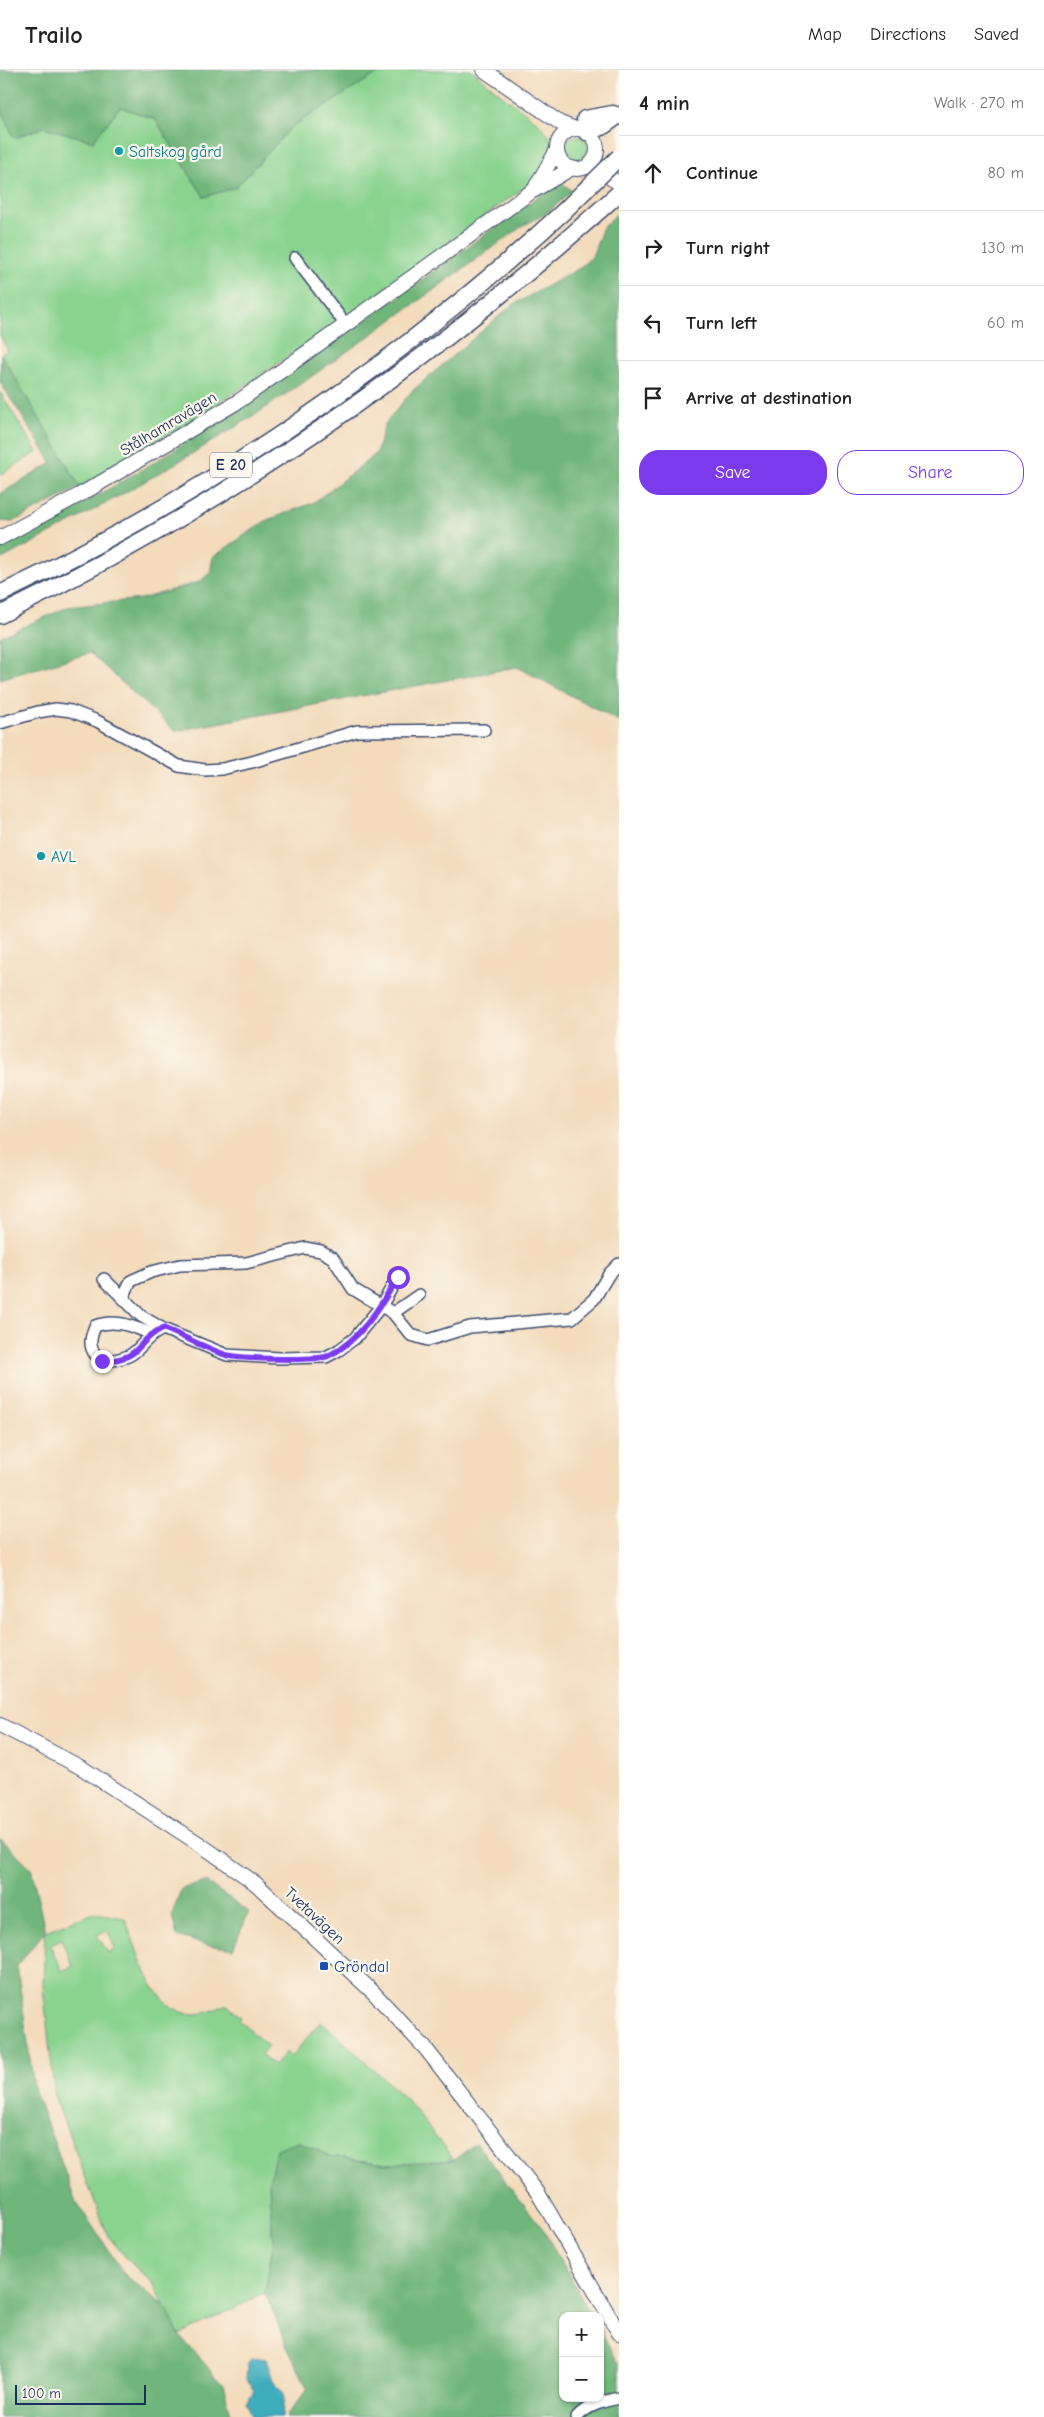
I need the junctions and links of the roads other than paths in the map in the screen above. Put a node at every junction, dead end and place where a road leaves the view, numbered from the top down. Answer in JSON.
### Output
{"nodes":[{"id":1,"x":483,"y":70,"type":"edge"},
{"id":2,"x":619,"y":110,"type":"edge"},
{"id":3,"x":619,"y":115,"type":"edge"},
{"id":4,"x":586,"y":130,"type":"junction"},
{"id":5,"x":557,"y":147,"type":"junction"},
{"id":6,"x":619,"y":157,"type":"edge"},
{"id":7,"x":575,"y":168,"type":"junction"},
{"id":8,"x":619,"y":168,"type":"edge"},
{"id":9,"x":619,"y":183,"type":"edge"},
{"id":10,"x":531,"y":192,"type":"junction"},
{"id":11,"x":619,"y":193,"type":"edge"},
{"id":12,"x":295,"y":258,"type":"dead end"},
{"id":13,"x":346,"y":325,"type":"junction"},
{"id":14,"x":0,"y":538,"type":"edge"},
{"id":15,"x":0,"y":594,"type":"edge"},
{"id":16,"x":0,"y":615,"type":"edge"},
{"id":17,"x":3,"y":722,"type":"edge"},
{"id":18,"x":484,"y":730,"type":"dead end"},
{"id":19,"x":619,"y":1264,"type":"edge"},
{"id":20,"x":398,"y":1277,"type":"dead end"},
{"id":21,"x":104,"y":1279,"type":"dead end"},
{"id":22,"x":419,"y":1295,"type":"dead end"},
{"id":23,"x":123,"y":1297,"type":"junction"},
{"id":24,"x":380,"y":1306,"type":"junction"},
{"id":25,"x":393,"y":1313,"type":"junction"},
{"id":26,"x":163,"y":1328,"type":"junction"},
{"id":27,"x":152,"y":1334,"type":"junction"},
{"id":28,"x":0,"y":1725,"type":"edge"},
{"id":29,"x":619,"y":2333,"type":"edge"},
{"id":30,"x":619,"y":2398,"type":"edge"},
{"id":31,"x":577,"y":2417,"type":"edge"}],
"edges":[{"from":1,"to":4,"type":"main road"},
{"from":1,"to":5,"type":"main road"},
{"from":2,"to":4,"type":"highway"},
{"from":3,"to":4,"type":"highway"},
{"from":4,"to":5,"type":"main road"},
{"from":4,"to":7,"type":"main road"},
{"from":4,"to":8,"type":"main road"},
{"from":5,"to":7,"type":"main road"},
{"from":5,"to":10,"type":"main road","name":"Stålhamravägen"},
{"from":6,"to":15,"type":"highway","number":"E 20","bridge":true},
{"from":7,"to":9,"type":"main road"},
{"from":7,"to":10,"type":"main road","name":"Stålhamravägen"},
{"from":10,"to":13,"type":"main road","name":"Stålhamravägen"},
{"from":11,"to":16,"type":"highway","number":"E 20"},
{"from":12,"to":13,"type":"street"},
{"from":13,"to":14,"type":"main road","name":"Stålhamravägen"},
{"from":17,"to":18,"type":"street"},
{"from":19,"to":25,"type":"street"},
{"from":20,"to":24,"type":"street"},
{"from":21,"to":23,"type":"street"},
{"from":22,"to":25,"type":"street"},
{"from":23,"to":24,"type":"street"},
{"from":23,"to":26,"type":"street"},
{"from":24,"to":25,"type":"street"},
{"from":24,"to":26,"type":"street"},
{"from":26,"to":27,"type":"street"},
{"from":27,"to":27,"type":"street"},
{"from":28,"to":29,"type":"main road","name":"Tvetavägen"},
{"from":30,"to":31,"type":"street"}]}
